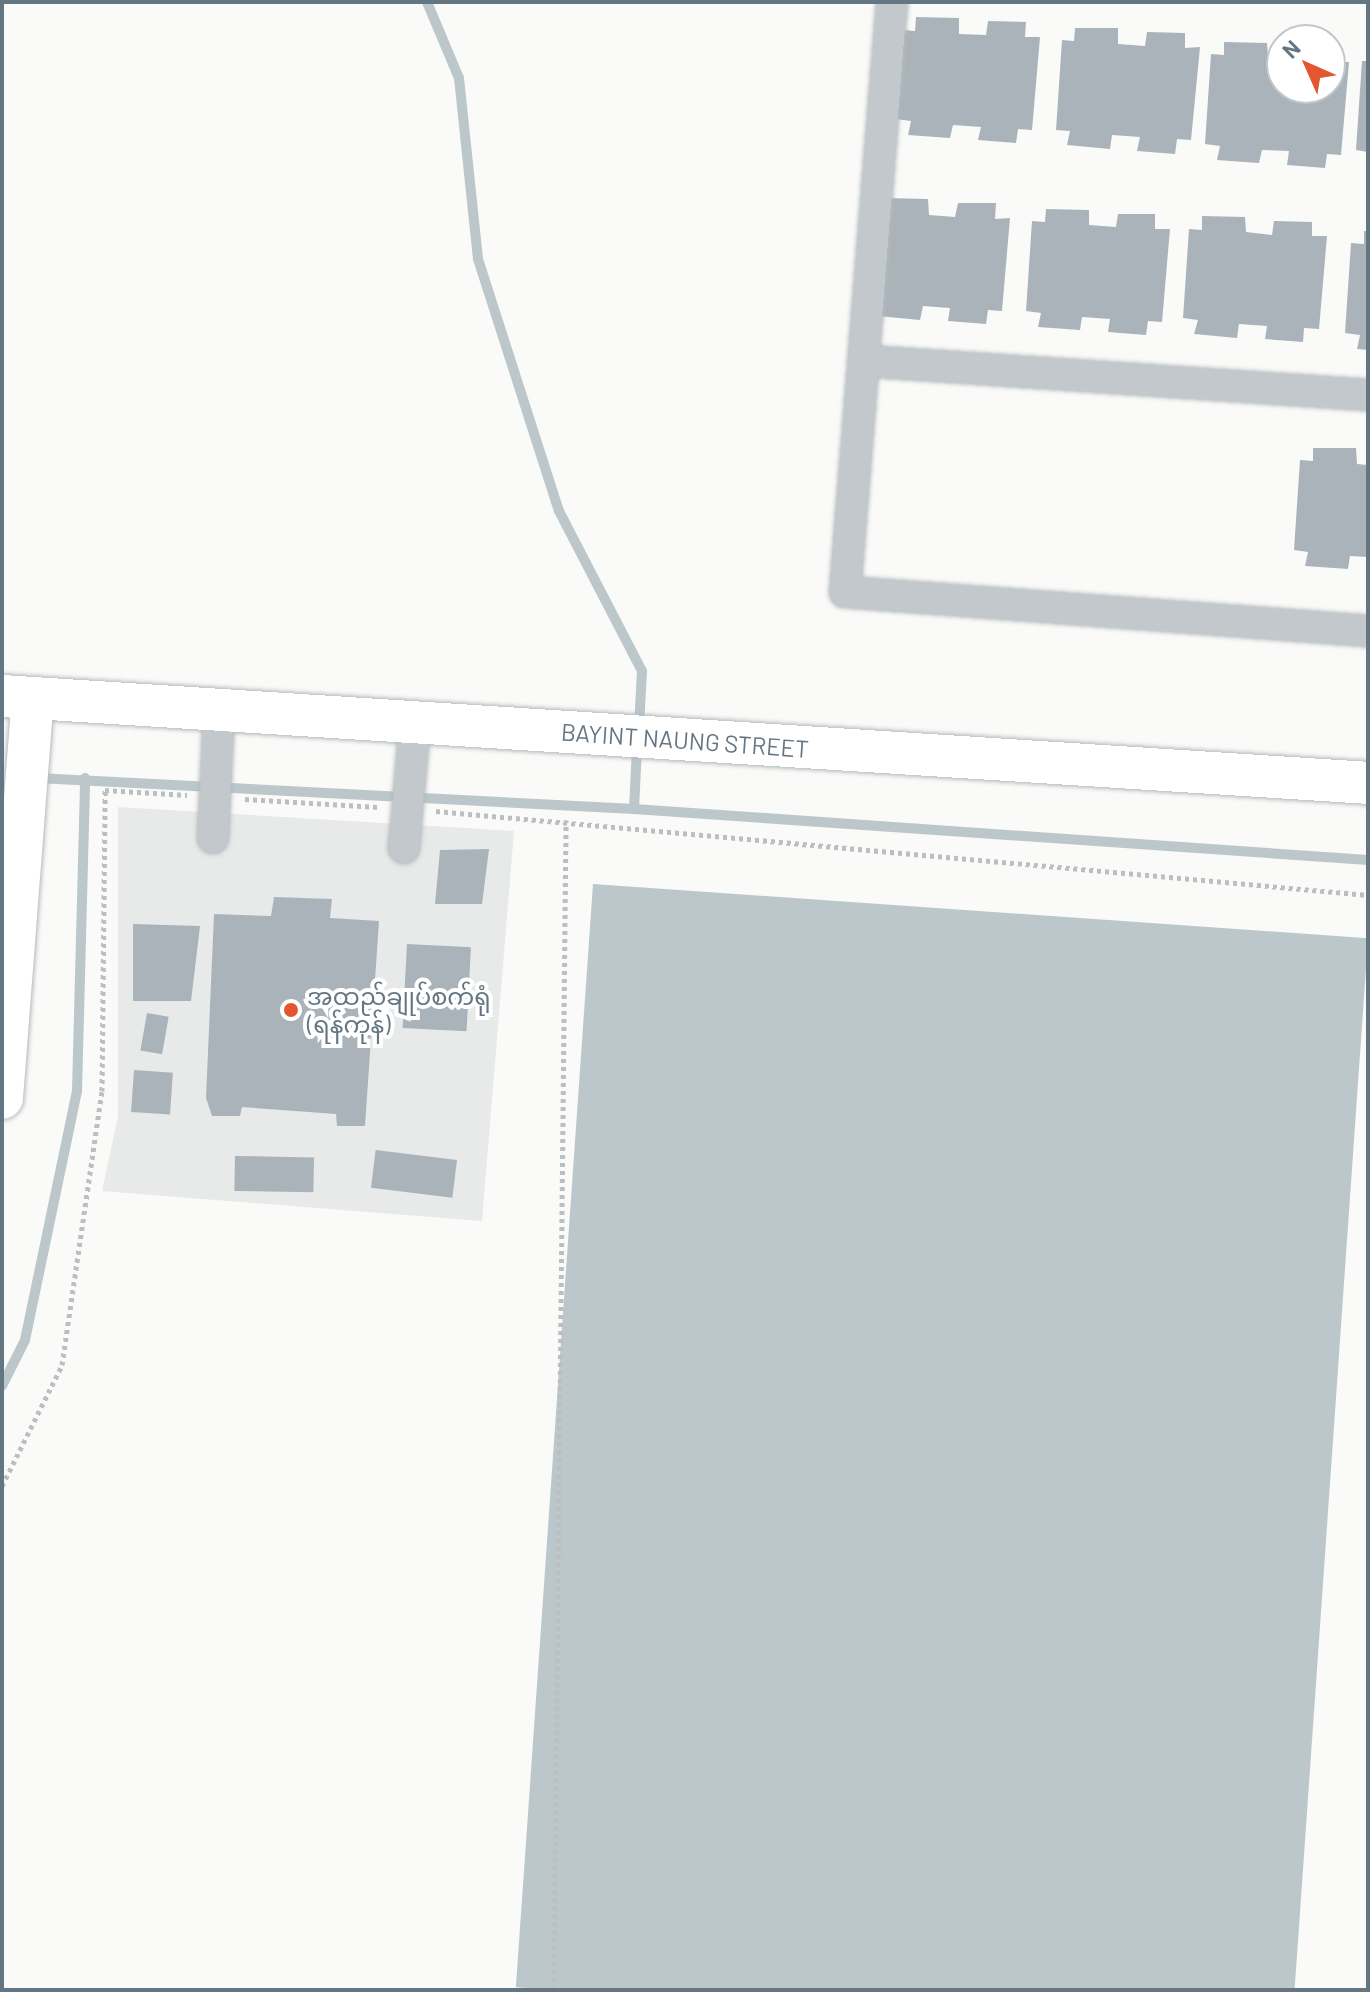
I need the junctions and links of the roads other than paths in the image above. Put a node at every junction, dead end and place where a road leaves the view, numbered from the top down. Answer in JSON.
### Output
{"nodes":[{"id":1,"x":892,"y":2,"type":"edge"},
{"id":2,"x":864,"y":361,"type":"junction"},
{"id":3,"x":1368,"y":395,"type":"edge"},
{"id":4,"x":1368,"y":631,"type":"edge"},
{"id":5,"x":17,"y":698,"type":"edge"},
{"id":6,"x":219,"y":710,"type":"junction"},
{"id":7,"x":415,"y":723,"type":"junction"},
{"id":8,"x":1368,"y":783,"type":"edge"},
{"id":9,"x":213,"y":838,"type":"dead end"},
{"id":10,"x":404,"y":848,"type":"dead end"},
{"id":11,"x":2,"y":1098,"type":"edge"}],
"edges":[{"from":1,"to":2,"type":"street"},
{"from":2,"to":3,"type":"street"},
{"from":2,"to":4,"type":"street"},
{"from":5,"to":6,"type":"street","name":"BAYINT NAUNG STREET"},
{"from":5,"to":11,"type":"street"},
{"from":6,"to":7,"type":"street","name":"BAYINT NAUNG STREET"},
{"from":6,"to":9,"type":"street"},
{"from":7,"to":8,"type":"street","name":"BAYINT NAUNG STREET"},
{"from":7,"to":10,"type":"street"}]}
